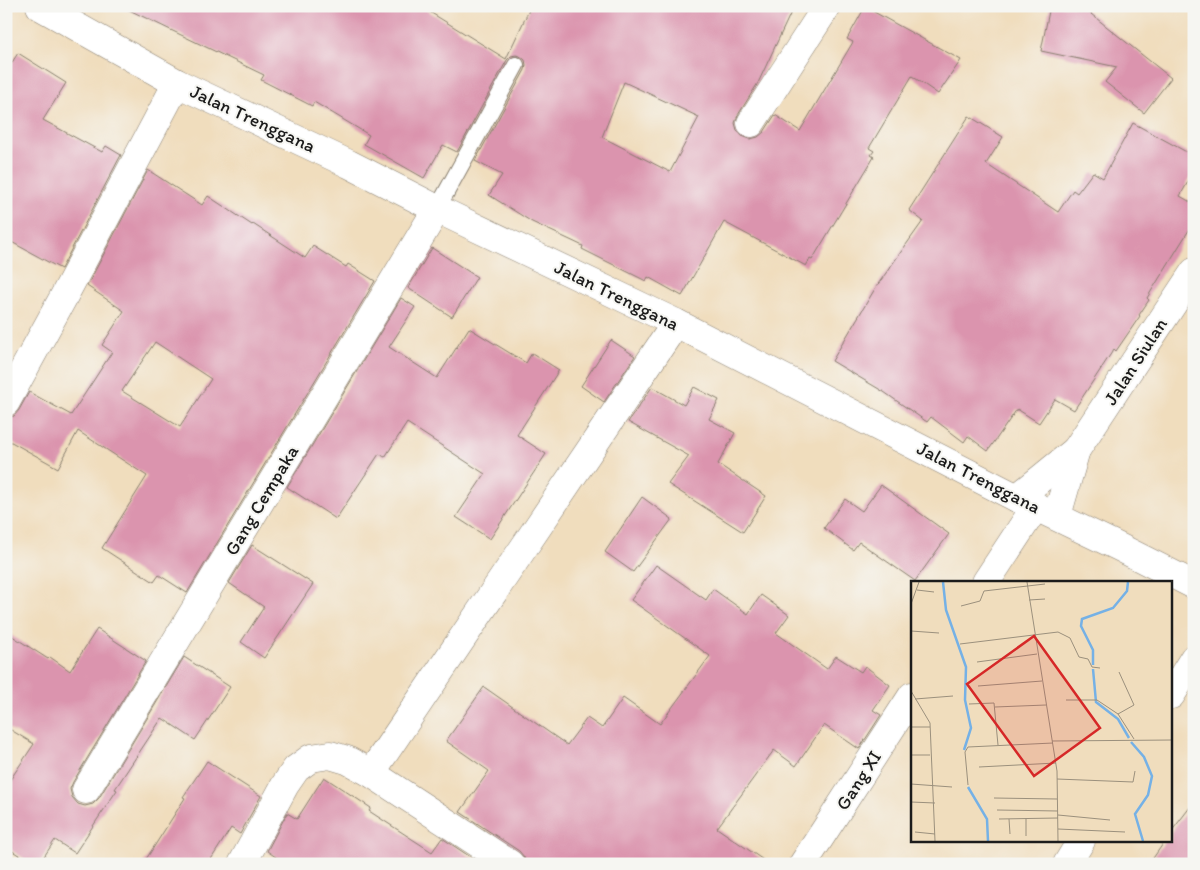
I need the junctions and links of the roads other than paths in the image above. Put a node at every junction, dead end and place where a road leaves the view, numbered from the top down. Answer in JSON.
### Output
{"nodes":[{"id":1,"x":40,"y":6,"type":"edge"},
{"id":2,"x":827,"y":6,"type":"edge"},
{"id":3,"x":516,"y":64,"type":"dead end"},
{"id":4,"x":178,"y":83,"type":"junction"},
{"id":5,"x":751,"y":122,"type":"dead end"},
{"id":6,"x":437,"y":209,"type":"junction"},
{"id":7,"x":1194,"y":272,"type":"edge"},
{"id":8,"x":676,"y":323,"type":"junction"},
{"id":9,"x":6,"y":402,"type":"edge"},
{"id":10,"x":1076,"y":450,"type":"junction"},
{"id":11,"x":1037,"y":507,"type":"junction"},
{"id":12,"x":987,"y":581,"type":"edge"},
{"id":13,"x":1194,"y":585,"type":"edge"},
{"id":14,"x":1194,"y":658,"type":"edge"},
{"id":15,"x":1172,"y":693,"type":"edge"},
{"id":16,"x":911,"y":698,"type":"edge"},
{"id":17,"x":371,"y":773,"type":"junction"},
{"id":18,"x":86,"y":790,"type":"dead end"},
{"id":19,"x":1080,"y":842,"type":"edge"},
{"id":20,"x":242,"y":864,"type":"edge"},
{"id":21,"x":510,"y":864,"type":"edge"},
{"id":22,"x":803,"y":864,"type":"edge"},
{"id":23,"x":1067,"y":864,"type":"edge"}],
"edges":[{"from":1,"to":4,"type":"street","name":"Jalan Trenggana"},
{"from":2,"to":5,"type":"street"},
{"from":3,"to":6,"type":"lane"},
{"from":4,"to":6,"type":"street","name":"Jalan Trenggana"},
{"from":4,"to":9,"type":"street"},
{"from":6,"to":8,"type":"street","name":"Jalan Trenggana"},
{"from":6,"to":18,"type":"street","name":"Gang Cempaka"},
{"from":7,"to":10,"type":"street","name":"Jalan Siulan"},
{"from":8,"to":11,"type":"street","name":"Jalan Trenggana"},
{"from":8,"to":17,"type":"street"},
{"from":10,"to":11,"type":"street","name":"Jalan Siulan"},
{"from":10,"to":11,"type":"street","name":"Jalan Siulan"},
{"from":11,"to":12,"type":"street"},
{"from":11,"to":13,"type":"street","name":"Jalan Trenggana"},
{"from":14,"to":15,"type":"street"},
{"from":16,"to":22,"type":"street","name":"Gang XI"},
{"from":17,"to":20,"type":"street"},
{"from":17,"to":21,"type":"street"},
{"from":19,"to":23,"type":"street"}]}
